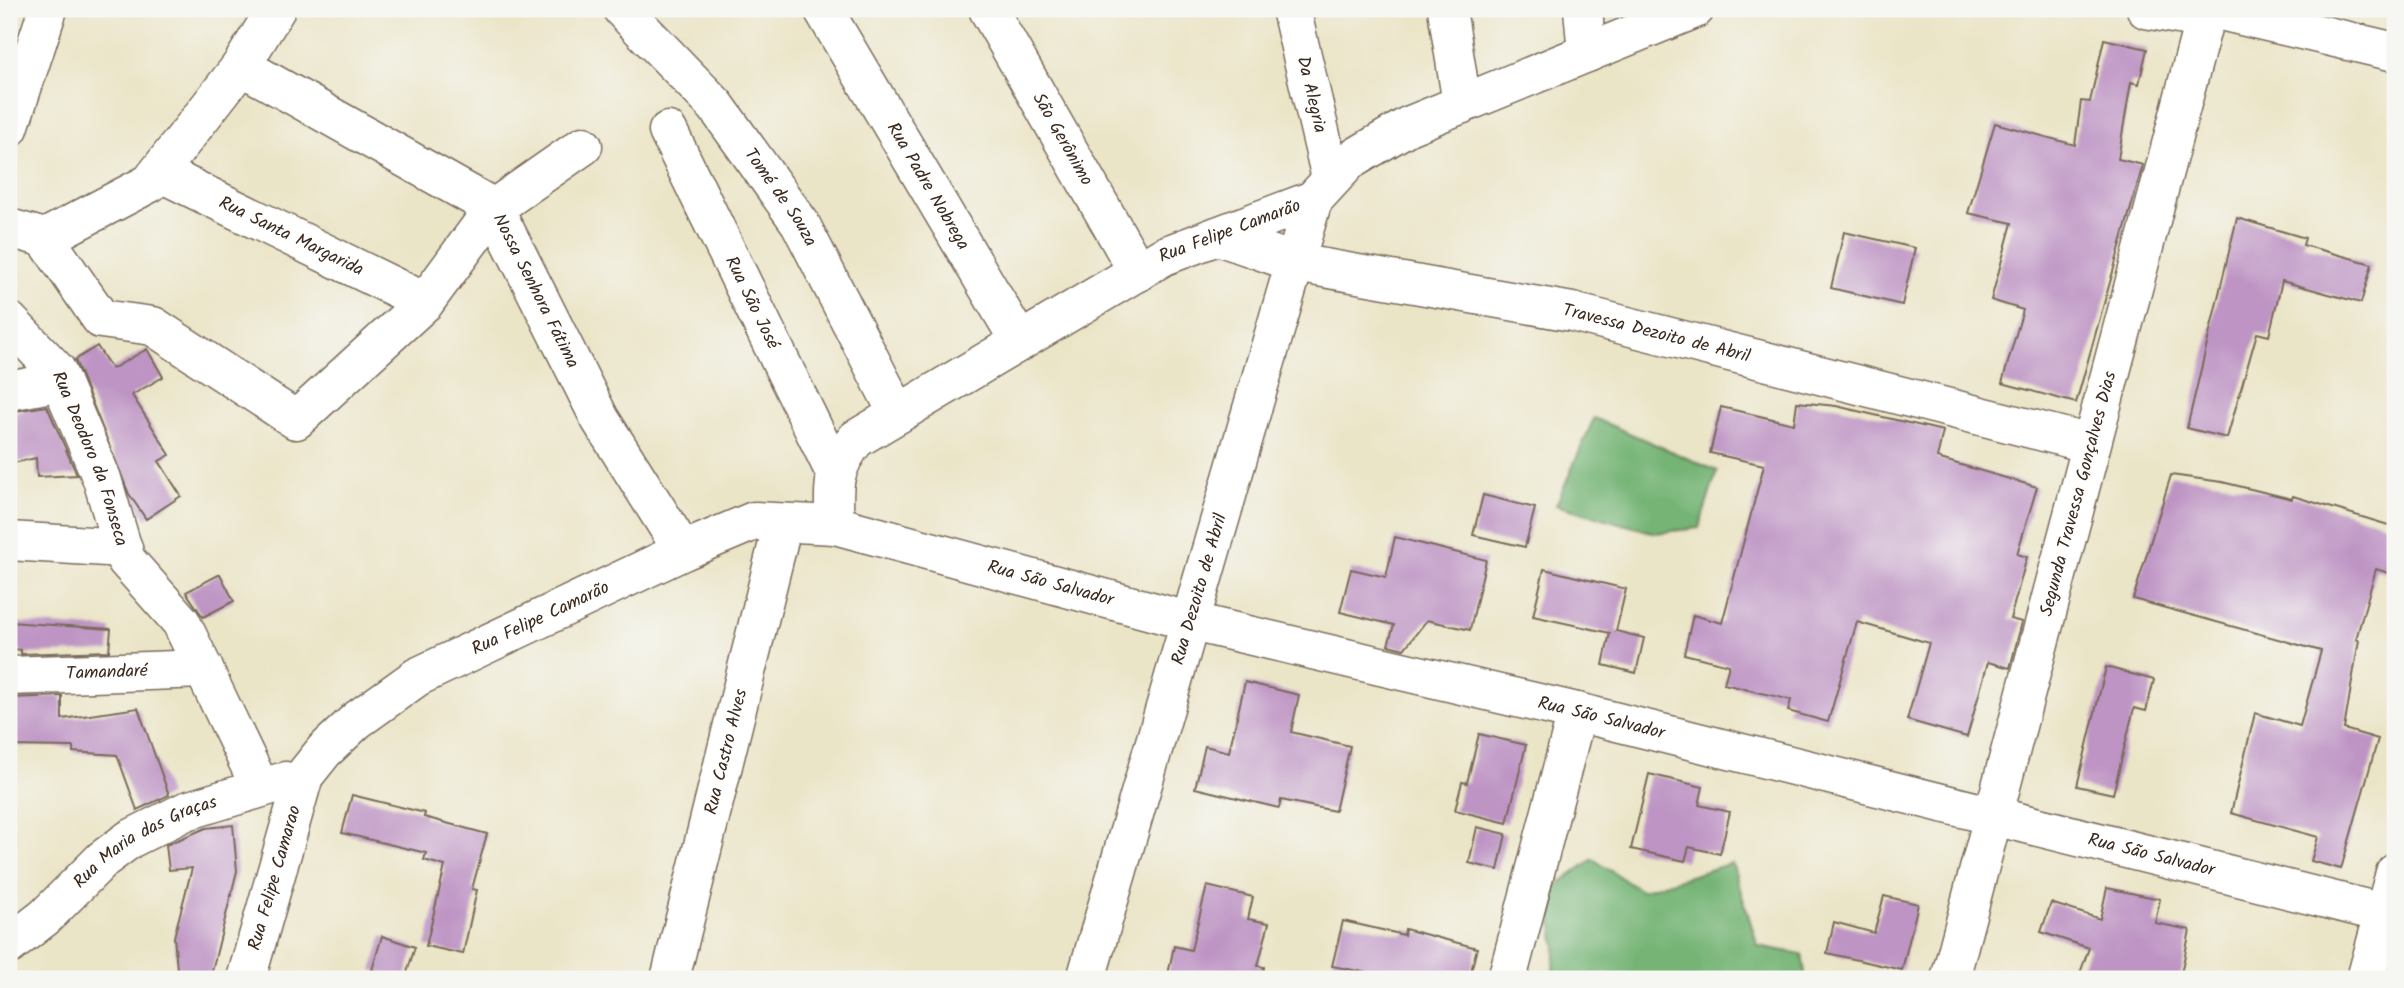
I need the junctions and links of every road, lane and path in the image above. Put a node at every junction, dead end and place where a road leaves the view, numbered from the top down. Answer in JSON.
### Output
{"nodes":[{"id":1,"x":48,"y":9,"type":"edge"},
{"id":2,"x":276,"y":9,"type":"edge"},
{"id":3,"x":988,"y":9,"type":"edge"},
{"id":4,"x":1290,"y":9,"type":"edge"},
{"id":5,"x":1447,"y":9,"type":"edge"},
{"id":6,"x":1584,"y":9,"type":"edge"},
{"id":7,"x":1695,"y":9,"type":"edge"},
{"id":8,"x":2146,"y":9,"type":"edge"},
{"id":9,"x":624,"y":10,"type":"edge"},
{"id":10,"x":2208,"y":12,"type":"edge"},
{"id":11,"x":830,"y":20,"type":"edge"},
{"id":12,"x":2395,"y":52,"type":"edge"},
{"id":13,"x":1587,"y":53,"type":"junction"},
{"id":14,"x":242,"y":66,"type":"junction"},
{"id":15,"x":1462,"y":104,"type":"junction"},
{"id":16,"x":9,"y":128,"type":"edge"},
{"id":17,"x":668,"y":131,"type":"dead end"},
{"id":18,"x":583,"y":146,"type":"dead end"},
{"id":19,"x":159,"y":172,"type":"junction"},
{"id":20,"x":1322,"y":189,"type":"junction"},
{"id":21,"x":494,"y":208,"type":"junction"},
{"id":22,"x":9,"y":228,"type":"edge"},
{"id":23,"x":1218,"y":236,"type":"junction"},
{"id":24,"x":45,"y":238,"type":"junction"},
{"id":25,"x":1296,"y":263,"type":"junction"},
{"id":26,"x":1138,"y":272,"type":"junction"},
{"id":27,"x":425,"y":302,"type":"junction"},
{"id":28,"x":9,"y":321,"type":"edge"},
{"id":29,"x":1020,"y":342,"type":"junction"},
{"id":30,"x":61,"y":381,"type":"junction"},
{"id":31,"x":9,"y":391,"type":"edge"},
{"id":32,"x":898,"y":414,"type":"junction"},
{"id":33,"x":2091,"y":444,"type":"junction"},
{"id":34,"x":835,"y":473,"type":"junction"},
{"id":35,"x":808,"y":524,"type":"junction"},
{"id":36,"x":9,"y":541,"type":"edge"},
{"id":37,"x":123,"y":548,"type":"junction"},
{"id":38,"x":683,"y":551,"type":"junction"},
{"id":39,"x":1188,"y":621,"type":"junction"},
{"id":40,"x":204,"y":670,"type":"junction"},
{"id":41,"x":9,"y":677,"type":"edge"},
{"id":42,"x":1577,"y":712,"type":"junction"},
{"id":43,"x":304,"y":776,"type":"junction"},
{"id":44,"x":260,"y":787,"type":"junction"},
{"id":45,"x":1990,"y":817,"type":"junction"},
{"id":46,"x":2395,"y":873,"type":"edge"},
{"id":47,"x":2390,"y":915,"type":"edge"},
{"id":48,"x":9,"y":945,"type":"edge"},
{"id":49,"x":246,"y":979,"type":"edge"},
{"id":50,"x":670,"y":979,"type":"edge"},
{"id":51,"x":1086,"y":979,"type":"edge"},
{"id":52,"x":1507,"y":979,"type":"edge"},
{"id":53,"x":1950,"y":979,"type":"edge"},
{"id":54,"x":2366,"y":979,"type":"edge"}],
"edges":[{"from":1,"to":16,"type":"street"},
{"from":2,"to":14,"type":"street"},
{"from":3,"to":26,"type":"street","name":"São Gerônimo"},
{"from":4,"to":20,"type":"street","name":"Da Alegria"},
{"from":5,"to":15,"type":"street"},
{"from":6,"to":13,"type":"street"},
{"from":7,"to":13,"type":"street","name":"Rua Felipe Camarão"},
{"from":8,"to":10,"type":"street"},
{"from":9,"to":32,"type":"street","name":"Tomé de Souza"},
{"from":10,"to":12,"type":"street"},
{"from":10,"to":33,"type":"street","name":"Segunda Travessa Gonçalves Dias"},
{"from":11,"to":29,"type":"street","name":"Rua Padre Nobrega"},
{"from":13,"to":15,"type":"street","name":"Rua Felipe Camarão"},
{"from":14,"to":19,"type":"street"},
{"from":14,"to":21,"type":"street","name":"Nossa Senhora Fátima"},
{"from":15,"to":20,"type":"street","name":"Rua Felipe Camarão"},
{"from":17,"to":34,"type":"street","name":"Rua São José"},
{"from":18,"to":21,"type":"street"},
{"from":19,"to":24,"type":"street"},
{"from":19,"to":27,"type":"street","name":"Rua Santa Margarida"},
{"from":20,"to":23,"type":"street","name":"Rua Felipe Camarão"},
{"from":20,"to":25,"type":"street","name":"Rua Dezoito de Abril"},
{"from":21,"to":27,"type":"street"},
{"from":21,"to":38,"type":"street","name":"Nossa Senhora Fátima"},
{"from":22,"to":24,"type":"street"},
{"from":23,"to":25,"type":"street","name":"Travessa Dezoito de Abril"},
{"from":23,"to":26,"type":"street","name":"Rua Felipe Camarão"},
{"from":24,"to":27,"type":"street"},
{"from":25,"to":33,"type":"street","name":"Travessa Dezoito de Abril"},
{"from":25,"to":39,"type":"street","name":"Rua Dezoito de Abril"},
{"from":26,"to":29,"type":"street","name":"Rua Felipe Camarão"},
{"from":28,"to":30,"type":"street","name":"Rua Deodoro da Fonseca"},
{"from":29,"to":32,"type":"street","name":"Rua Felipe Camarão"},
{"from":30,"to":31,"type":"street"},
{"from":30,"to":37,"type":"street","name":"Rua Deodoro da Fonseca"},
{"from":32,"to":34,"type":"street","name":"Rua Felipe Camarão"},
{"from":33,"to":45,"type":"street","name":"Segunda Travessa Gonçalves Dias"},
{"from":34,"to":35,"type":"street"},
{"from":35,"to":38,"type":"street","name":"Rua Felipe Camarão"},
{"from":35,"to":39,"type":"street","name":"Rua São Salvador"},
{"from":35,"to":50,"type":"street","name":"Rua Castro Alves"},
{"from":36,"to":37,"type":"street"},
{"from":37,"to":40,"type":"street","name":"Rua Deodoro da Fonseca"},
{"from":38,"to":43,"type":"street","name":"Rua Felipe Camarão"},
{"from":39,"to":42,"type":"street","name":"Rua São Salvador"},
{"from":39,"to":51,"type":"street","name":"Rua Dezoito de Abril"},
{"from":40,"to":41,"type":"street","name":"Tamandaré"},
{"from":40,"to":44,"type":"street","name":"Rua Deodoro da Fonseca"},
{"from":42,"to":45,"type":"street","name":"Rua São Salvador"},
{"from":42,"to":52,"type":"street"},
{"from":43,"to":44,"type":"street","name":"Rua Maria das Graças"},
{"from":43,"to":49,"type":"street","name":"Rua Felipe Camarao"},
{"from":44,"to":48,"type":"street","name":"Rua Maria das Graças"},
{"from":45,"to":47,"type":"street","name":"Rua São Salvador"},
{"from":45,"to":53,"type":"street","name":"Segunda Travessa Gonçalves Dias"},
{"from":46,"to":47,"type":"street"},
{"from":47,"to":54,"type":"street"}]}
